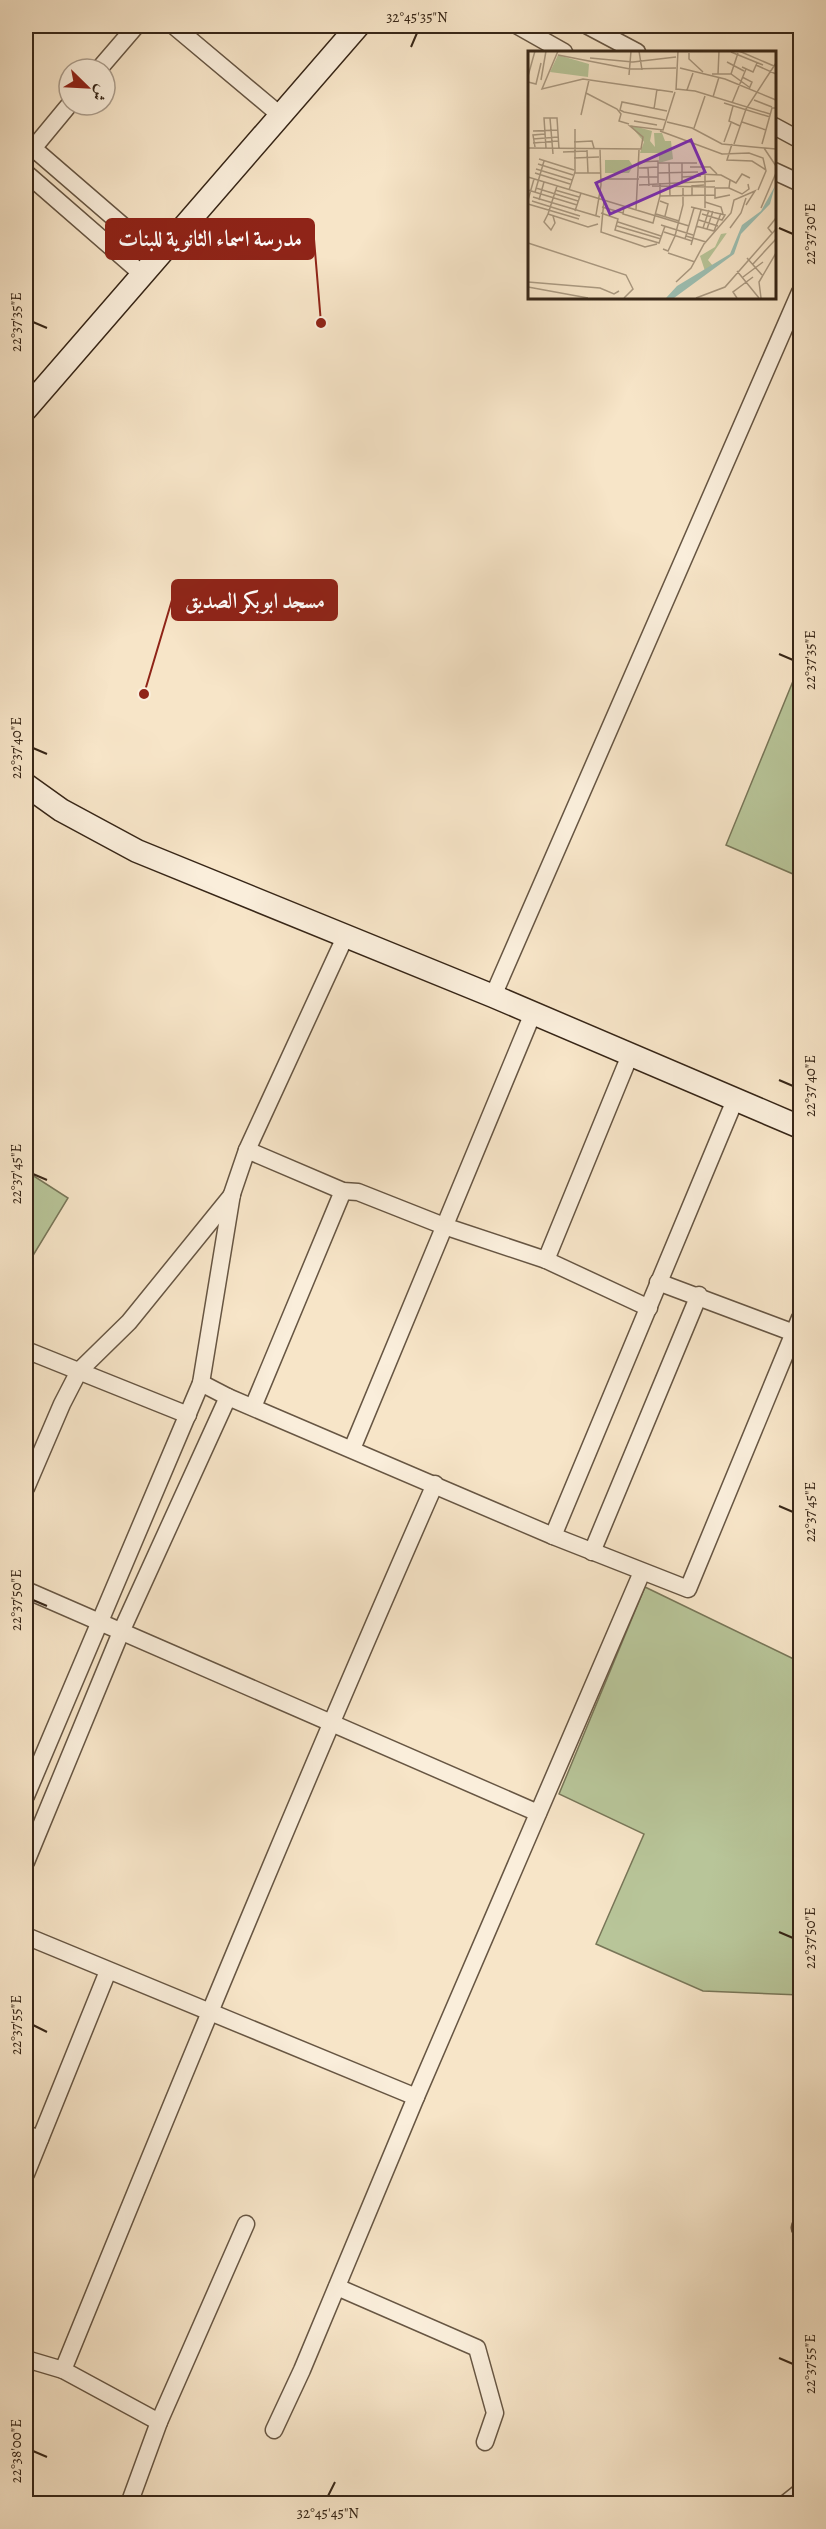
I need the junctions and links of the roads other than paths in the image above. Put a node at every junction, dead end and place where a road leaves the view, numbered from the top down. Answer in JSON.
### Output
{"nodes":[{"id":1,"x":136,"y":26,"type":"edge"},
{"id":2,"x":174,"y":26,"type":"edge"},
{"id":3,"x":358,"y":26,"type":"edge"},
{"id":4,"x":519,"y":26,"type":"edge"},
{"id":5,"x":588,"y":26,"type":"edge"},
{"id":6,"x":562,"y":51,"type":"edge"},
{"id":7,"x":635,"y":51,"type":"edge"},
{"id":8,"x":109,"y":57,"type":"edge"},
{"id":9,"x":280,"y":115,"type":"junction"},
{"id":10,"x":58,"y":117,"type":"edge"},
{"id":11,"x":775,"y":127,"type":"edge"},
{"id":12,"x":801,"y":140,"type":"edge"},
{"id":13,"x":28,"y":149,"type":"edge"},
{"id":14,"x":775,"y":171,"type":"edge"},
{"id":15,"x":26,"y":173,"type":"edge"},
{"id":16,"x":801,"y":183,"type":"edge"},
{"id":17,"x":158,"y":256,"type":"junction"},
{"id":18,"x":142,"y":274,"type":"junction"},
{"id":19,"x":801,"y":292,"type":"edge"},
{"id":20,"x":26,"y":408,"type":"edge"},
{"id":21,"x":30,"y":793,"type":"edge"},
{"id":22,"x":346,"y":935,"type":"junction"},
{"id":23,"x":493,"y":996,"type":"junction"},
{"id":24,"x":533,"y":1013,"type":"junction"},
{"id":25,"x":630,"y":1055,"type":"junction"},
{"id":26,"x":735,"y":1100,"type":"junction"},
{"id":27,"x":801,"y":1127,"type":"edge"},
{"id":28,"x":247,"y":1150,"type":"junction"},
{"id":29,"x":343,"y":1191,"type":"junction"},
{"id":30,"x":232,"y":1194,"type":"junction"},
{"id":31,"x":444,"y":1226,"type":"junction"},
{"id":32,"x":546,"y":1260,"type":"junction"},
{"id":33,"x":658,"y":1282,"type":"junction"},
{"id":34,"x":699,"y":1295,"type":"junction"},
{"id":35,"x":649,"y":1308,"type":"junction"},
{"id":36,"x":797,"y":1326,"type":"edge"},
{"id":37,"x":26,"y":1350,"type":"edge"},
{"id":38,"x":79,"y":1371,"type":"junction"},
{"id":39,"x":201,"y":1383,"type":"junction"},
{"id":40,"x":228,"y":1397,"type":"junction"},
{"id":41,"x":253,"y":1407,"type":"junction"},
{"id":42,"x":188,"y":1415,"type":"junction"},
{"id":43,"x":352,"y":1449,"type":"junction"},
{"id":44,"x":435,"y":1484,"type":"junction"},
{"id":45,"x":26,"y":1488,"type":"edge"},
{"id":46,"x":553,"y":1536,"type":"junction"},
{"id":47,"x":592,"y":1552,"type":"junction"},
{"id":48,"x":642,"y":1572,"type":"junction"},
{"id":49,"x":26,"y":1590,"type":"edge"},
{"id":50,"x":99,"y":1622,"type":"junction"},
{"id":51,"x":121,"y":1632,"type":"junction"},
{"id":52,"x":330,"y":1722,"type":"junction"},
{"id":53,"x":26,"y":1796,"type":"edge"},
{"id":54,"x":538,"y":1813,"type":"junction"},
{"id":55,"x":26,"y":1862,"type":"edge"},
{"id":56,"x":26,"y":1936,"type":"edge"},
{"id":57,"x":108,"y":1971,"type":"junction"},
{"id":58,"x":208,"y":2012,"type":"junction"},
{"id":59,"x":416,"y":2097,"type":"junction"},
{"id":60,"x":33,"y":2136,"type":"edge"},
{"id":61,"x":26,"y":2174,"type":"edge"},
{"id":62,"x":246,"y":2224,"type":"dead end"},
{"id":63,"x":337,"y":2287,"type":"junction"},
{"id":64,"x":26,"y":2359,"type":"edge"},
{"id":65,"x":63,"y":2370,"type":"junction"},
{"id":66,"x":159,"y":2422,"type":"junction"},
{"id":67,"x":274,"y":2430,"type":"dead end"},
{"id":68,"x":485,"y":2442,"type":"dead end"},
{"id":69,"x":801,"y":2492,"type":"edge"},
{"id":70,"x":129,"y":2504,"type":"edge"},
{"id":71,"x":785,"y":2504,"type":"edge"}],
"edges":[{"from":1,"to":8,"type":"street"},
{"from":2,"to":9,"type":"street"},
{"from":3,"to":9,"type":"street"},
{"from":4,"to":6,"type":"street"},
{"from":5,"to":7,"type":"street"},
{"from":9,"to":17,"type":"street"},
{"from":10,"to":13,"type":"street"},
{"from":11,"to":12,"type":"street"},
{"from":13,"to":17,"type":"street"},
{"from":14,"to":16,"type":"street"},
{"from":15,"to":18,"type":"street"},
{"from":17,"to":18,"type":"street"},
{"from":18,"to":20,"type":"street"},
{"from":19,"to":23,"type":"street"},
{"from":21,"to":22,"type":"street"},
{"from":22,"to":23,"type":"street"},
{"from":22,"to":28,"type":"street"},
{"from":23,"to":24,"type":"street"},
{"from":24,"to":25,"type":"street"},
{"from":24,"to":31,"type":"street"},
{"from":25,"to":26,"type":"street"},
{"from":25,"to":32,"type":"street"},
{"from":26,"to":27,"type":"street"},
{"from":26,"to":33,"type":"street"},
{"from":28,"to":29,"type":"street"},
{"from":28,"to":30,"type":"street"},
{"from":29,"to":31,"type":"street"},
{"from":29,"to":41,"type":"street"},
{"from":30,"to":38,"type":"street"},
{"from":30,"to":39,"type":"street"},
{"from":31,"to":32,"type":"street"},
{"from":31,"to":43,"type":"street"},
{"from":32,"to":35,"type":"street"},
{"from":33,"to":34,"type":"street"},
{"from":33,"to":35,"type":"street"},
{"from":34,"to":36,"type":"street"},
{"from":34,"to":47,"type":"street"},
{"from":35,"to":46,"type":"street"},
{"from":36,"to":48,"type":"street"},
{"from":37,"to":38,"type":"street"},
{"from":38,"to":42,"type":"street"},
{"from":38,"to":45,"type":"street"},
{"from":39,"to":40,"type":"street"},
{"from":39,"to":42,"type":"street"},
{"from":40,"to":41,"type":"street"},
{"from":40,"to":51,"type":"street"},
{"from":41,"to":43,"type":"street"},
{"from":42,"to":50,"type":"street"},
{"from":43,"to":44,"type":"street"},
{"from":44,"to":46,"type":"street"},
{"from":44,"to":52,"type":"street"},
{"from":46,"to":47,"type":"street"},
{"from":47,"to":48,"type":"street"},
{"from":48,"to":54,"type":"street"},
{"from":49,"to":50,"type":"street"},
{"from":50,"to":51,"type":"street"},
{"from":50,"to":53,"type":"street"},
{"from":51,"to":52,"type":"street"},
{"from":51,"to":55,"type":"street"},
{"from":52,"to":54,"type":"street"},
{"from":52,"to":58,"type":"street"},
{"from":54,"to":59,"type":"street"},
{"from":56,"to":57,"type":"street"},
{"from":57,"to":58,"type":"street"},
{"from":57,"to":60,"type":"street"},
{"from":58,"to":59,"type":"street"},
{"from":58,"to":65,"type":"street"},
{"from":59,"to":63,"type":"street"},
{"from":60,"to":61,"type":"street"},
{"from":62,"to":66,"type":"street"},
{"from":63,"to":67,"type":"street"},
{"from":63,"to":68,"type":"street"},
{"from":64,"to":65,"type":"street"},
{"from":65,"to":66,"type":"street"},
{"from":66,"to":70,"type":"street"},
{"from":69,"to":71,"type":"street"}]}
